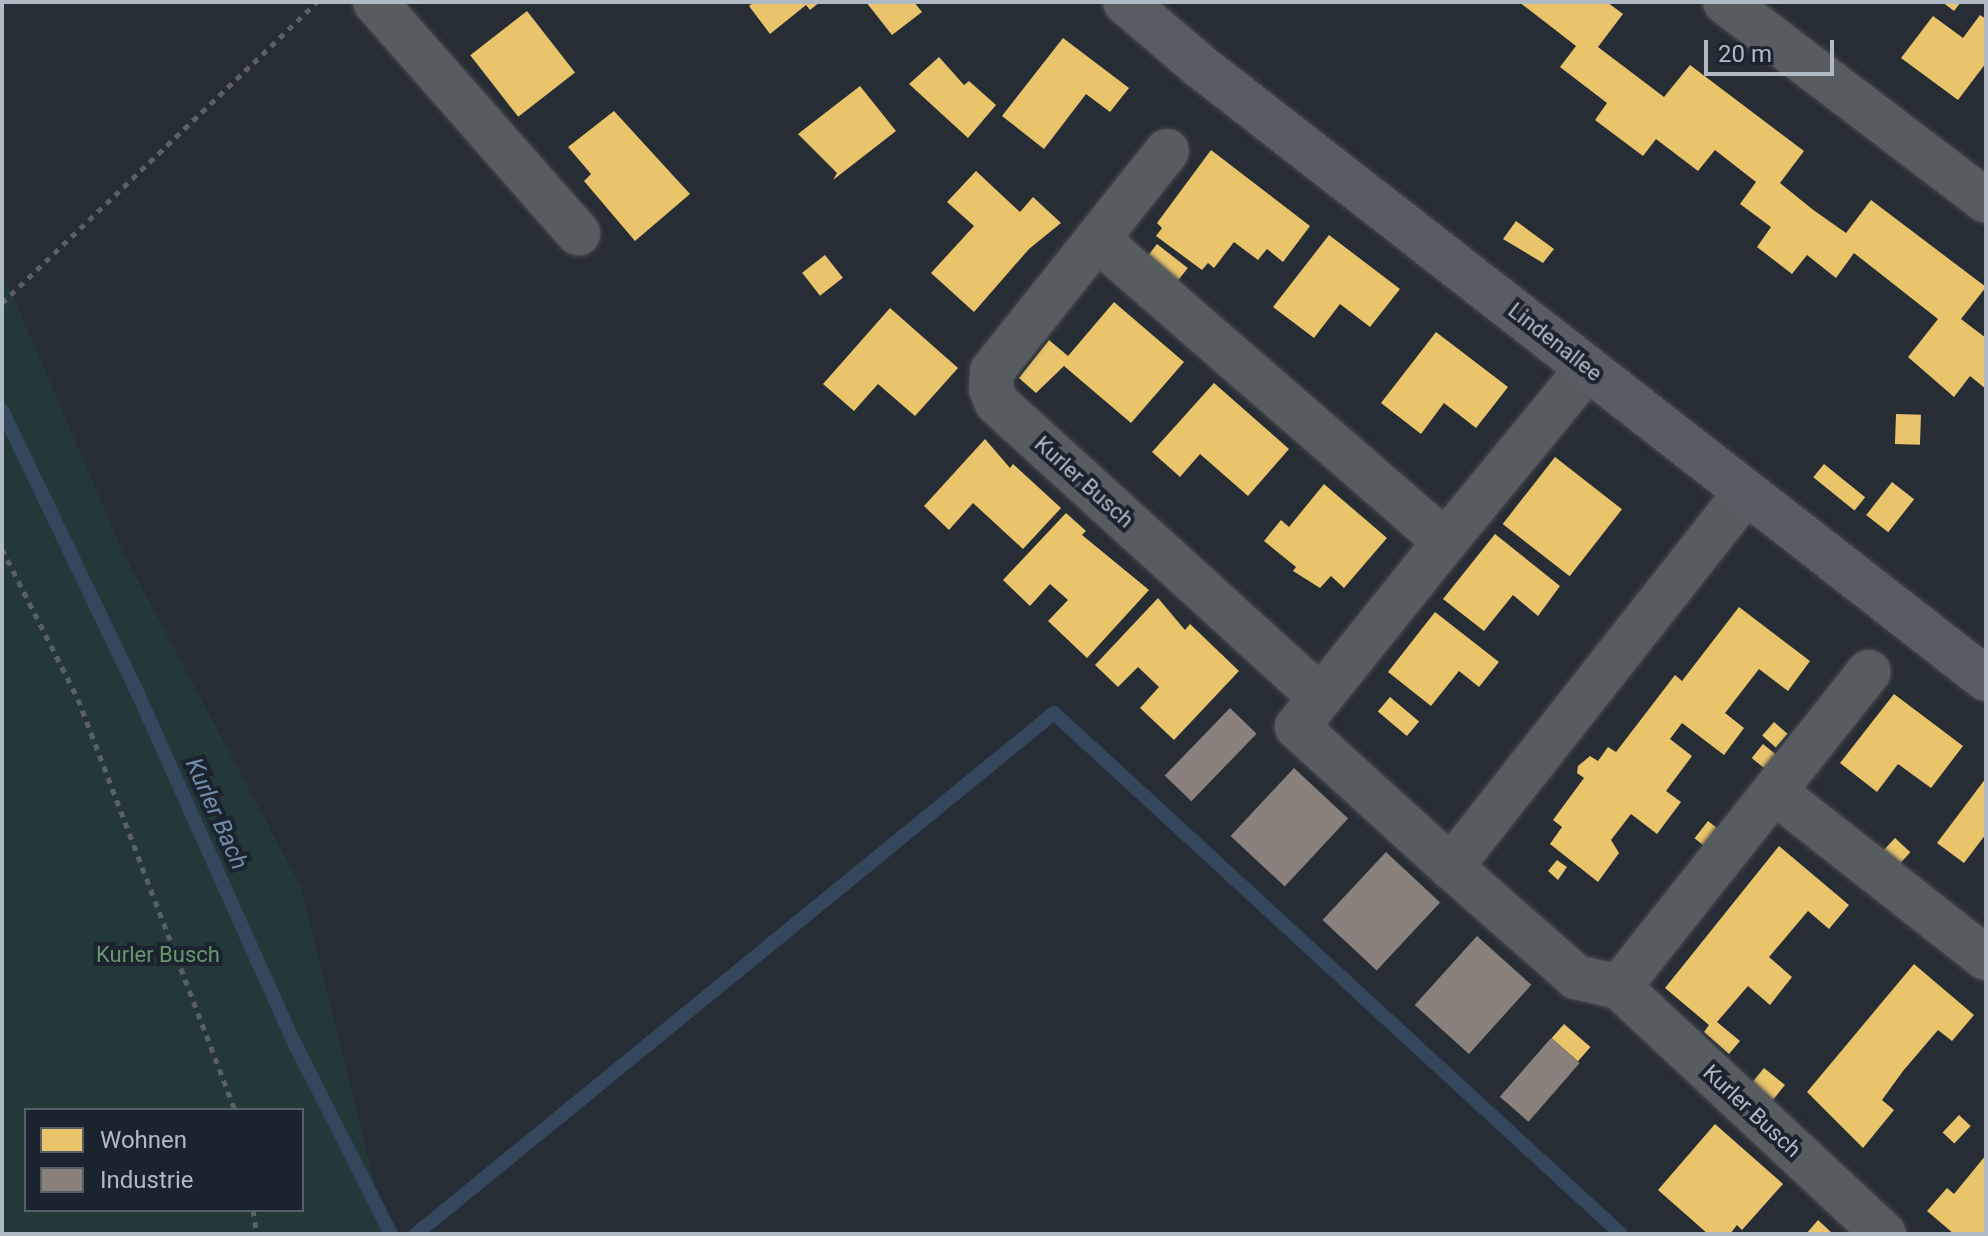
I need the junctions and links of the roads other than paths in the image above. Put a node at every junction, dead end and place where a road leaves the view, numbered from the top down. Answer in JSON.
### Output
{"nodes":[{"id":1,"x":375,"y":2,"type":"edge"},
{"id":2,"x":1125,"y":2,"type":"edge"},
{"id":3,"x":1725,"y":2,"type":"edge"},
{"id":4,"x":1167,"y":151,"type":"dead end"},
{"id":5,"x":1986,"y":201,"type":"edge"},
{"id":6,"x":578,"y":233,"type":"dead end"},
{"id":7,"x":1097,"y":239,"type":"junction"},
{"id":8,"x":1588,"y":368,"type":"junction"},
{"id":9,"x":1746,"y":492,"type":"junction"},
{"id":10,"x":1445,"y":542,"type":"junction"},
{"id":11,"x":1869,"y":672,"type":"dead end"},
{"id":12,"x":1986,"y":679,"type":"edge"},
{"id":13,"x":1320,"y":697,"type":"junction"},
{"id":14,"x":1776,"y":793,"type":"junction"},
{"id":15,"x":1451,"y":867,"type":"junction"},
{"id":16,"x":1986,"y":958,"type":"edge"},
{"id":17,"x":1619,"y":987,"type":"junction"},
{"id":18,"x":1884,"y":1234,"type":"edge"}],
"edges":[{"from":1,"to":6,"type":"street"},
{"from":2,"to":8,"type":"main road","name":"Lindenallee"},
{"from":3,"to":5,"type":"street"},
{"from":4,"to":7,"type":"street","name":"Kurler Busch"},
{"from":7,"to":10,"type":"street"},
{"from":7,"to":13,"type":"street","name":"Kurler Busch"},
{"from":8,"to":9,"type":"main road","name":"Lindenallee"},
{"from":8,"to":10,"type":"street","name":"Kurler Busch"},
{"from":9,"to":12,"type":"main road","name":"Lindenallee"},
{"from":9,"to":15,"type":"street"},
{"from":10,"to":13,"type":"street","name":"Kurler Busch"},
{"from":11,"to":14,"type":"street"},
{"from":13,"to":15,"type":"street","name":"Kurler Busch"},
{"from":14,"to":16,"type":"street"},
{"from":14,"to":17,"type":"street"},
{"from":15,"to":17,"type":"street","name":"Kurler Busch"},
{"from":17,"to":18,"type":"street","name":"Kurler Busch"}]}
